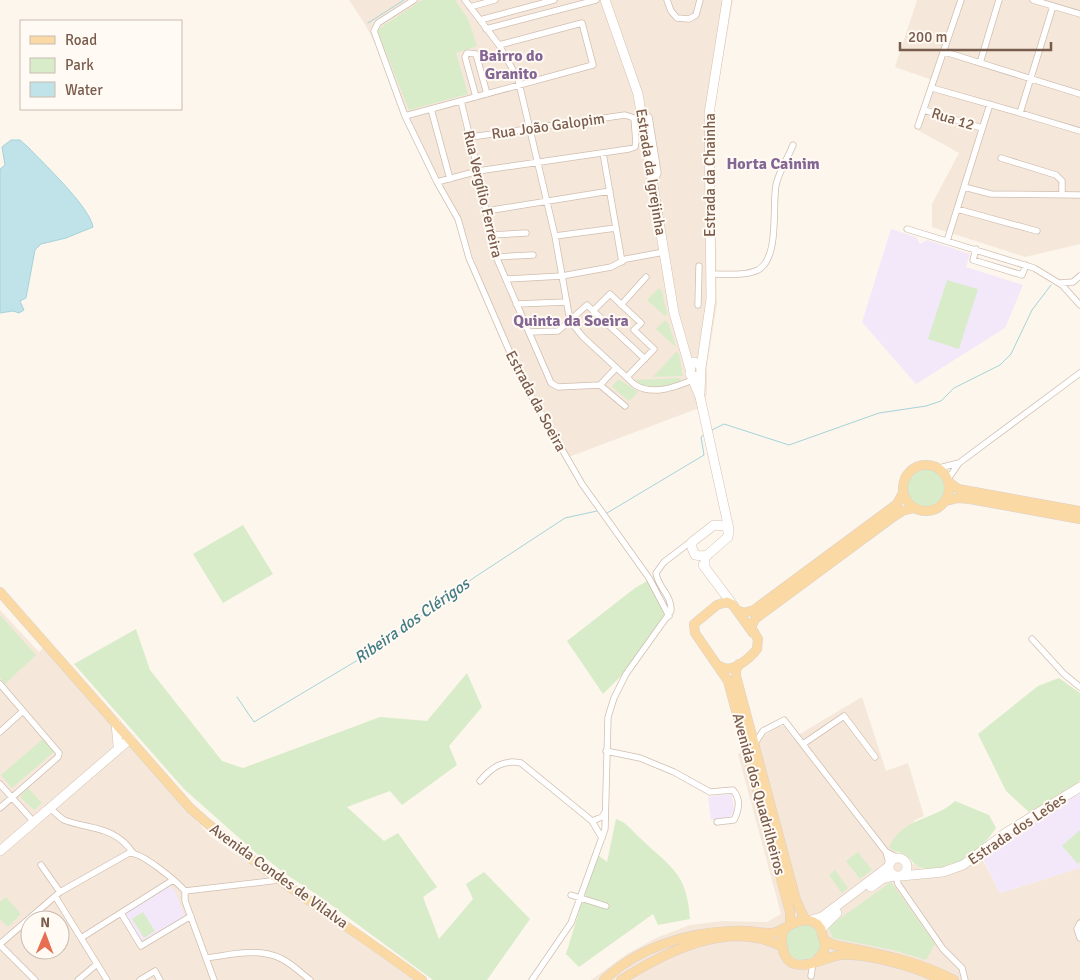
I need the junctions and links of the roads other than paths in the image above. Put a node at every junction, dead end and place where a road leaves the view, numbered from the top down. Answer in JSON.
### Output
{"nodes":[{"id":1,"x":465,"y":0,"type":"edge"},
{"id":2,"x":495,"y":0,"type":"edge"},
{"id":3,"x":554,"y":0,"type":"edge"},
{"id":4,"x":596,"y":0,"type":"edge"},
{"id":5,"x":605,"y":0,"type":"edge"},
{"id":6,"x":667,"y":0,"type":"edge"},
{"id":7,"x":700,"y":0,"type":"edge"},
{"id":8,"x":727,"y":0,"type":"edge"},
{"id":9,"x":961,"y":0,"type":"edge"},
{"id":10,"x":999,"y":0,"type":"edge"},
{"id":11,"x":1033,"y":0,"type":"edge"},
{"id":12,"x":411,"y":1,"type":"edge"},
{"id":13,"x":1052,"y":6,"type":"junction"},
{"id":14,"x":470,"y":7,"type":"junction"},
{"id":15,"x":1080,"y":14,"type":"edge"},
{"id":16,"x":480,"y":20,"type":"junction"},
{"id":17,"x":486,"y":30,"type":"junction"},
{"id":18,"x":499,"y":45,"type":"junction"},
{"id":19,"x":944,"y":52,"type":"junction"},
{"id":20,"x":980,"y":63,"type":"junction"},
{"id":21,"x":1031,"y":78,"type":"junction"},
{"id":22,"x":520,"y":85,"type":"junction"},
{"id":23,"x":932,"y":88,"type":"junction"},
{"id":24,"x":487,"y":94,"type":"junction"},
{"id":25,"x":1080,"y":94,"type":"edge"},
{"id":26,"x":476,"y":98,"type":"junction"},
{"id":27,"x":461,"y":101,"type":"junction"},
{"id":28,"x":990,"y":104,"type":"junction"},
{"id":29,"x":431,"y":110,"type":"junction"},
{"id":30,"x":924,"y":110,"type":"junction"},
{"id":31,"x":1020,"y":113,"type":"junction"},
{"id":32,"x":405,"y":116,"type":"junction"},
{"id":33,"x":918,"y":126,"type":"dead end"},
{"id":34,"x":529,"y":128,"type":"junction"},
{"id":35,"x":982,"y":128,"type":"junction"},
{"id":36,"x":1080,"y":132,"type":"edge"},
{"id":37,"x":471,"y":137,"type":"junction"},
{"id":38,"x":793,"y":145,"type":"dead end"},
{"id":39,"x":603,"y":153,"type":"junction"},
{"id":40,"x":1001,"y":158,"type":"dead end"},
{"id":41,"x":537,"y":162,"type":"junction"},
{"id":42,"x":478,"y":171,"type":"junction"},
{"id":43,"x":450,"y":178,"type":"junction"},
{"id":44,"x":437,"y":182,"type":"junction"},
{"id":45,"x":964,"y":187,"type":"junction"},
{"id":46,"x":610,"y":191,"type":"junction"},
{"id":47,"x":1062,"y":195,"type":"junction"},
{"id":48,"x":1080,"y":195,"type":"edge"},
{"id":49,"x":547,"y":201,"type":"junction"},
{"id":50,"x":957,"y":209,"type":"junction"},
{"id":51,"x":486,"y":211,"type":"junction"},
{"id":52,"x":616,"y":228,"type":"junction"},
{"id":53,"x":907,"y":229,"type":"dead end"},
{"id":54,"x":1037,"y":231,"type":"dead end"},
{"id":55,"x":526,"y":233,"type":"dead end"},
{"id":56,"x":490,"y":235,"type":"junction"},
{"id":57,"x":555,"y":236,"type":"junction"},
{"id":58,"x":947,"y":241,"type":"junction"},
{"id":59,"x":976,"y":250,"type":"junction"},
{"id":60,"x":664,"y":252,"type":"junction"},
{"id":61,"x":533,"y":255,"type":"dead end"},
{"id":62,"x":496,"y":257,"type":"junction"},
{"id":63,"x":622,"y":262,"type":"junction"},
{"id":64,"x":1026,"y":265,"type":"junction"},
{"id":65,"x":699,"y":266,"type":"dead end"},
{"id":66,"x":712,"y":274,"type":"junction"},
{"id":67,"x":562,"y":276,"type":"junction"},
{"id":68,"x":1080,"y":276,"type":"edge"},
{"id":69,"x":646,"y":277,"type":"dead end"},
{"id":70,"x":506,"y":279,"type":"junction"},
{"id":71,"x":1058,"y":282,"type":"junction"},
{"id":72,"x":699,"y":284,"type":"junction"},
{"id":73,"x":712,"y":284,"type":"junction"},
{"id":74,"x":567,"y":302,"type":"junction"},
{"id":75,"x":516,"y":304,"type":"junction"},
{"id":76,"x":621,"y":305,"type":"junction"},
{"id":77,"x":698,"y":305,"type":"dead end"},
{"id":78,"x":1080,"y":305,"type":"edge"},
{"id":79,"x":593,"y":311,"type":"junction"},
{"id":80,"x":570,"y":321,"type":"junction"},
{"id":81,"x":529,"y":332,"type":"junction"},
{"id":82,"x":644,"y":359,"type":"junction"},
{"id":83,"x":616,"y":368,"type":"junction"},
{"id":84,"x":695,"y":371,"type":"junction"},
{"id":85,"x":1080,"y":373,"type":"edge"},
{"id":86,"x":627,"y":377,"type":"junction"},
{"id":87,"x":1077,"y":377,"type":"edge"},
{"id":88,"x":600,"y":385,"type":"junction"},
{"id":89,"x":625,"y":406,"type":"dead end"},
{"id":90,"x":959,"y":463,"type":"junction"},
{"id":91,"x":939,"y":468,"type":"junction"},
{"id":92,"x":949,"y":481,"type":"junction"},
{"id":93,"x":903,"y":493,"type":"junction"},
{"id":94,"x":946,"y":501,"type":"junction"},
{"id":95,"x":914,"y":508,"type":"junction"},
{"id":96,"x":725,"y":511,"type":"junction"},
{"id":97,"x":1080,"y":511,"type":"edge"},
{"id":98,"x":1080,"y":519,"type":"edge"},
{"id":99,"x":714,"y":525,"type":"junction"},
{"id":100,"x":728,"y":537,"type":"junction"},
{"id":101,"x":695,"y":539,"type":"junction"},
{"id":102,"x":680,"y":550,"type":"junction"},
{"id":103,"x":694,"y":553,"type":"junction"},
{"id":104,"x":708,"y":554,"type":"junction"},
{"id":105,"x":705,"y":568,"type":"junction"},
{"id":106,"x":720,"y":588,"type":"junction"},
{"id":107,"x":0,"y":592,"type":"edge"},
{"id":108,"x":717,"y":605,"type":"junction"},
{"id":109,"x":735,"y":608,"type":"junction"},
{"id":110,"x":669,"y":616,"type":"junction"},
{"id":111,"x":755,"y":635,"type":"junction"},
{"id":112,"x":1032,"y":639,"type":"dead end"},
{"id":113,"x":740,"y":663,"type":"junction"},
{"id":114,"x":720,"y":666,"type":"junction"},
{"id":115,"x":0,"y":684,"type":"edge"},
{"id":116,"x":1080,"y":687,"type":"edge"},
{"id":117,"x":23,"y":711,"type":"junction"},
{"id":118,"x":116,"y":723,"type":"junction"},
{"id":119,"x":750,"y":728,"type":"junction"},
{"id":120,"x":762,"y":731,"type":"junction"},
{"id":121,"x":0,"y":732,"type":"edge"},
{"id":122,"x":130,"y":739,"type":"junction"},
{"id":123,"x":803,"y":744,"type":"junction"},
{"id":124,"x":754,"y":745,"type":"junction"},
{"id":125,"x":119,"y":746,"type":"junction"},
{"id":126,"x":139,"y":750,"type":"junction"},
{"id":127,"x":606,"y":751,"type":"junction"},
{"id":128,"x":875,"y":757,"type":"dead end"},
{"id":129,"x":480,"y":781,"type":"dead end"},
{"id":130,"x":0,"y":784,"type":"edge"},
{"id":131,"x":1080,"y":787,"type":"edge"},
{"id":132,"x":12,"y":798,"type":"junction"},
{"id":133,"x":49,"y":807,"type":"junction"},
{"id":134,"x":0,"y":808,"type":"edge"},
{"id":135,"x":605,"y":812,"type":"junction"},
{"id":136,"x":33,"y":821,"type":"junction"},
{"id":137,"x":592,"y":821,"type":"junction"},
{"id":138,"x":716,"y":822,"type":"dead end"},
{"id":139,"x":602,"y":838,"type":"junction"},
{"id":140,"x":0,"y":851,"type":"edge"},
{"id":141,"x":886,"y":852,"type":"junction"},
{"id":142,"x":133,"y":853,"type":"junction"},
{"id":143,"x":898,"y":858,"type":"junction"},
{"id":144,"x":906,"y":864,"type":"junction"},
{"id":145,"x":41,"y":865,"type":"dead end"},
{"id":146,"x":889,"y":865,"type":"junction"},
{"id":147,"x":270,"y":873,"type":"junction"},
{"id":148,"x":923,"y":874,"type":"junction"},
{"id":149,"x":897,"y":876,"type":"junction"},
{"id":150,"x":173,"y":880,"type":"junction"},
{"id":151,"x":280,"y":880,"type":"junction"},
{"id":152,"x":258,"y":882,"type":"junction"},
{"id":153,"x":185,"y":891,"type":"junction"},
{"id":154,"x":57,"y":894,"type":"junction"},
{"id":155,"x":571,"y":896,"type":"dead end"},
{"id":156,"x":580,"y":898,"type":"junction"},
{"id":157,"x":606,"y":906,"type":"dead end"},
{"id":158,"x":121,"y":912,"type":"junction"},
{"id":159,"x":191,"y":916,"type":"junction"},
{"id":160,"x":808,"y":920,"type":"junction"},
{"id":161,"x":1080,"y":923,"type":"edge"},
{"id":162,"x":787,"y":926,"type":"junction"},
{"id":163,"x":821,"y":929,"type":"junction"},
{"id":164,"x":81,"y":938,"type":"junction"},
{"id":165,"x":1080,"y":938,"type":"edge"},
{"id":166,"x":824,"y":940,"type":"junction"},
{"id":167,"x":0,"y":944,"type":"edge"},
{"id":168,"x":660,"y":946,"type":"junction"},
{"id":169,"x":783,"y":947,"type":"junction"},
{"id":170,"x":206,"y":958,"type":"junction"},
{"id":171,"x":814,"y":961,"type":"junction"},
{"id":172,"x":97,"y":964,"type":"junction"},
{"id":173,"x":642,"y":967,"type":"junction"},
{"id":174,"x":811,"y":978,"type":"edge"},
{"id":175,"x":32,"y":979,"type":"edge"},
{"id":176,"x":420,"y":979,"type":"edge"},
{"id":177,"x":78,"y":980,"type":"edge"},
{"id":178,"x":107,"y":980,"type":"edge"},
{"id":179,"x":140,"y":980,"type":"edge"},
{"id":180,"x":160,"y":980,"type":"edge"},
{"id":181,"x":214,"y":980,"type":"edge"},
{"id":182,"x":310,"y":980,"type":"edge"},
{"id":183,"x":532,"y":980,"type":"edge"},
{"id":184,"x":604,"y":980,"type":"edge"},
{"id":185,"x":612,"y":980,"type":"edge"},
{"id":186,"x":621,"y":980,"type":"edge"},
{"id":187,"x":627,"y":980,"type":"edge"},
{"id":188,"x":941,"y":980,"type":"edge"},
{"id":189,"x":954,"y":980,"type":"edge"},
{"id":190,"x":964,"y":980,"type":"edge"}],
"edges":[{"from":1,"to":14,"type":"street"},
{"from":2,"to":14,"type":"street"},
{"from":3,"to":16,"type":"street"},
{"from":4,"to":17,"type":"street"},
{"from":5,"to":60,"type":"street","name":"Estrada da Igrejinha"},
{"from":6,"to":7,"type":"street"},
{"from":8,"to":66,"type":"street","name":"Estrada da Chainha"},
{"from":9,"to":19,"type":"street"},
{"from":10,"to":20,"type":"street"},
{"from":11,"to":13,"type":"street"},
{"from":12,"to":32,"type":"street","name":"Estrada da Soeira"},
{"from":13,"to":15,"type":"street"},
{"from":13,"to":21,"type":"street"},
{"from":14,"to":16,"type":"street"},
{"from":16,"to":17,"type":"street"},
{"from":17,"to":18,"type":"street"},
{"from":18,"to":22,"type":"street"},
{"from":18,"to":22,"type":"street"},
{"from":19,"to":20,"type":"street"},
{"from":19,"to":23,"type":"street"},
{"from":20,"to":21,"type":"street"},
{"from":21,"to":25,"type":"street"},
{"from":21,"to":31,"type":"street"},
{"from":22,"to":24,"type":"street"},
{"from":22,"to":34,"type":"street"},
{"from":23,"to":28,"type":"street"},
{"from":23,"to":30,"type":"street"},
{"from":24,"to":26,"type":"street"},
{"from":24,"to":26,"type":"street"},
{"from":26,"to":27,"type":"street"},
{"from":27,"to":29,"type":"street"},
{"from":27,"to":37,"type":"street","name":"Rua Vergílio Ferreira"},
{"from":28,"to":31,"type":"street"},
{"from":28,"to":35,"type":"street"},
{"from":29,"to":32,"type":"street"},
{"from":29,"to":43,"type":"street"},
{"from":30,"to":33,"type":"street"},
{"from":30,"to":35,"type":"street","name":"Rua 12"},
{"from":31,"to":36,"type":"street"},
{"from":32,"to":44,"type":"street","name":"Estrada da Soeira"},
{"from":34,"to":37,"type":"street","name":"Rua João Galopim"},
{"from":34,"to":39,"type":"street","name":"Rua João Galopim"},
{"from":34,"to":41,"type":"street"},
{"from":35,"to":45,"type":"street"},
{"from":37,"to":42,"type":"street","name":"Rua Vergílio Ferreira"},
{"from":38,"to":66,"type":"street"},
{"from":39,"to":41,"type":"street"},
{"from":39,"to":46,"type":"street"},
{"from":40,"to":47,"type":"street"},
{"from":41,"to":42,"type":"street"},
{"from":41,"to":49,"type":"street"},
{"from":42,"to":43,"type":"street"},
{"from":42,"to":51,"type":"street","name":"Rua Vergílio Ferreira"},
{"from":43,"to":44,"type":"street"},
{"from":44,"to":110,"type":"street","name":"Estrada da Soeira"},
{"from":45,"to":47,"type":"street"},
{"from":45,"to":50,"type":"street"},
{"from":46,"to":49,"type":"street"},
{"from":46,"to":52,"type":"street"},
{"from":47,"to":48,"type":"street"},
{"from":49,"to":51,"type":"street"},
{"from":49,"to":57,"type":"street"},
{"from":50,"to":54,"type":"street"},
{"from":50,"to":58,"type":"street"},
{"from":51,"to":56,"type":"street","name":"Rua Vergílio Ferreira"},
{"from":52,"to":57,"type":"street"},
{"from":52,"to":63,"type":"street"},
{"from":53,"to":58,"type":"street"},
{"from":55,"to":56,"type":"street"},
{"from":56,"to":62,"type":"street","name":"Rua Vergílio Ferreira"},
{"from":57,"to":67,"type":"street"},
{"from":58,"to":59,"type":"street"},
{"from":59,"to":64,"type":"street"},
{"from":59,"to":64,"type":"street"},
{"from":60,"to":63,"type":"street"},
{"from":60,"to":84,"type":"street","name":"Estrada da Igrejinha"},
{"from":61,"to":62,"type":"street"},
{"from":62,"to":70,"type":"street","name":"Rua Vergílio Ferreira"},
{"from":63,"to":67,"type":"street"},
{"from":64,"to":71,"type":"street"},
{"from":65,"to":72,"type":"street"},
{"from":66,"to":73,"type":"street","name":"Estrada da Chainha"},
{"from":67,"to":70,"type":"street"},
{"from":67,"to":74,"type":"street"},
{"from":68,"to":71,"type":"street"},
{"from":69,"to":76,"type":"street"},
{"from":70,"to":75,"type":"street","name":"Rua Vergílio Ferreira"},
{"from":71,"to":78,"type":"street"},
{"from":72,"to":73,"type":"street"},
{"from":72,"to":77,"type":"street"},
{"from":73,"to":84,"type":"street","name":"Estrada da Chainha"},
{"from":74,"to":75,"type":"street"},
{"from":74,"to":80,"type":"street"},
{"from":75,"to":81,"type":"street","name":"Rua Vergílio Ferreira"},
{"from":76,"to":79,"type":"street"},
{"from":76,"to":82,"type":"street"},
{"from":79,"to":80,"type":"street"},
{"from":79,"to":82,"type":"street"},
{"from":80,"to":81,"type":"street"},
{"from":80,"to":83,"type":"street"},
{"from":81,"to":88,"type":"street","name":"Rua Vergílio Ferreira"},
{"from":82,"to":86,"type":"street"},
{"from":83,"to":86,"type":"street"},
{"from":83,"to":88,"type":"street"},
{"from":84,"to":86,"type":"street"},
{"from":84,"to":96,"type":"street","name":"Estrada da Chainha"},
{"from":85,"to":87,"type":"street"},
{"from":87,"to":90,"type":"street"},
{"from":88,"to":89,"type":"street"},
{"from":90,"to":91,"type":"street"},
{"from":90,"to":92,"type":"street"},
{"from":91,"to":92,"type":"main road"},
{"from":91,"to":93,"type":"main road"},
{"from":92,"to":94,"type":"main road"},
{"from":92,"to":97,"type":"main road"},
{"from":93,"to":95,"type":"main road"},
{"from":93,"to":109,"type":"main road"},
{"from":94,"to":95,"type":"main road"},
{"from":94,"to":98,"type":"main road"},
{"from":95,"to":111,"type":"main road"},
{"from":96,"to":99,"type":"street"},
{"from":96,"to":100,"type":"street","name":"Estrada da Chainha"},
{"from":99,"to":100,"type":"street"},
{"from":99,"to":101,"type":"street"},
{"from":100,"to":104,"type":"street"},
{"from":101,"to":102,"type":"street"},
{"from":101,"to":103,"type":"street"},
{"from":102,"to":103,"type":"street"},
{"from":102,"to":110,"type":"street"},
{"from":103,"to":104,"type":"street"},
{"from":103,"to":105,"type":"street"},
{"from":104,"to":105,"type":"street"},
{"from":105,"to":106,"type":"street"},
{"from":106,"to":108,"type":"street"},
{"from":106,"to":109,"type":"street"},
{"from":107,"to":118,"type":"main road","name":"Avenida Condes de Vilalva"},
{"from":108,"to":109,"type":"main road"},
{"from":108,"to":114,"type":"main road"},
{"from":109,"to":111,"type":"main road"},
{"from":110,"to":127,"type":"street"},
{"from":111,"to":113,"type":"main road"},
{"from":112,"to":116,"type":"street"},
{"from":113,"to":114,"type":"main road"},
{"from":113,"to":119,"type":"main road","name":"Avenida dos Quadrilheiros"},
{"from":114,"to":162,"type":"main road","name":"Avenida dos Quadrilheiros"},
{"from":115,"to":117,"type":"street"},
{"from":117,"to":121,"type":"street"},
{"from":117,"to":132,"type":"street"},
{"from":118,"to":122,"type":"main road","name":"Avenida Condes de Vilalva"},
{"from":118,"to":125,"type":"street"},
{"from":119,"to":120,"type":"street"},
{"from":119,"to":124,"type":"main road","name":"Avenida dos Quadrilheiros"},
{"from":120,"to":123,"type":"street"},
{"from":120,"to":124,"type":"street"},
{"from":122,"to":125,"type":"street"},
{"from":122,"to":126,"type":"main road","name":"Avenida Condes de Vilalva"},
{"from":123,"to":128,"type":"street"},
{"from":123,"to":141,"type":"street"},
{"from":124,"to":160,"type":"main road","name":"Avenida dos Quadrilheiros"},
{"from":125,"to":126,"type":"street"},
{"from":125,"to":133,"type":"street"},
{"from":126,"to":147,"type":"main road","name":"Avenida Condes de Vilalva"},
{"from":127,"to":135,"type":"street"},
{"from":127,"to":138,"type":"street"},
{"from":129,"to":137,"type":"street"},
{"from":130,"to":132,"type":"street"},
{"from":131,"to":148,"type":"street","name":"Estrada dos Leões"},
{"from":132,"to":134,"type":"street"},
{"from":132,"to":136,"type":"street"},
{"from":133,"to":136,"type":"street"},
{"from":133,"to":142,"type":"street"},
{"from":135,"to":137,"type":"street"},
{"from":135,"to":139,"type":"street"},
{"from":136,"to":140,"type":"street"},
{"from":137,"to":139,"type":"street"},
{"from":139,"to":156,"type":"street"},
{"from":141,"to":143,"type":"street"},
{"from":141,"to":146,"type":"street"},
{"from":142,"to":150,"type":"street"},
{"from":142,"to":154,"type":"street"},
{"from":143,"to":144,"type":"street"},
{"from":143,"to":146,"type":"street"},
{"from":144,"to":148,"type":"street"},
{"from":144,"to":149,"type":"street"},
{"from":145,"to":154,"type":"street"},
{"from":146,"to":149,"type":"street"},
{"from":146,"to":160,"type":"street"},
{"from":147,"to":151,"type":"main road","name":"Avenida Condes de Vilalva"},
{"from":147,"to":152,"type":"street"},
{"from":148,"to":149,"type":"street","name":"Estrada dos Leões"},
{"from":149,"to":163,"type":"street"},
{"from":149,"to":190,"type":"street"},
{"from":150,"to":153,"type":"street"},
{"from":150,"to":158,"type":"street"},
{"from":151,"to":152,"type":"street"},
{"from":151,"to":176,"type":"main road","name":"Avenida Condes de Vilalva"},
{"from":152,"to":153,"type":"street"},
{"from":153,"to":159,"type":"street"},
{"from":154,"to":164,"type":"street"},
{"from":154,"to":167,"type":"street"},
{"from":155,"to":156,"type":"street"},
{"from":156,"to":157,"type":"street"},
{"from":156,"to":183,"type":"street"},
{"from":158,"to":159,"type":"street"},
{"from":158,"to":164,"type":"street"},
{"from":159,"to":170,"type":"street"},
{"from":160,"to":162,"type":"main road"},
{"from":160,"to":163,"type":"main road"},
{"from":161,"to":165,"type":"street"},
{"from":162,"to":168,"type":"main road"},
{"from":162,"to":169,"type":"main road"},
{"from":163,"to":166,"type":"main road"},
{"from":164,"to":172,"type":"street"},
{"from":166,"to":171,"type":"main road"},
{"from":166,"to":189,"type":"main road"},
{"from":167,"to":175,"type":"street"},
{"from":168,"to":184,"type":"main road"},
{"from":168,"to":185,"type":"main road"},
{"from":169,"to":171,"type":"main road"},
{"from":169,"to":173,"type":"main road"},
{"from":170,"to":181,"type":"street"},
{"from":170,"to":182,"type":"street"},
{"from":171,"to":174,"type":"street"},
{"from":171,"to":188,"type":"main road"},
{"from":172,"to":177,"type":"street"},
{"from":172,"to":178,"type":"street"},
{"from":173,"to":186,"type":"main road"},
{"from":173,"to":187,"type":"main road"},
{"from":179,"to":180,"type":"street"}]}
